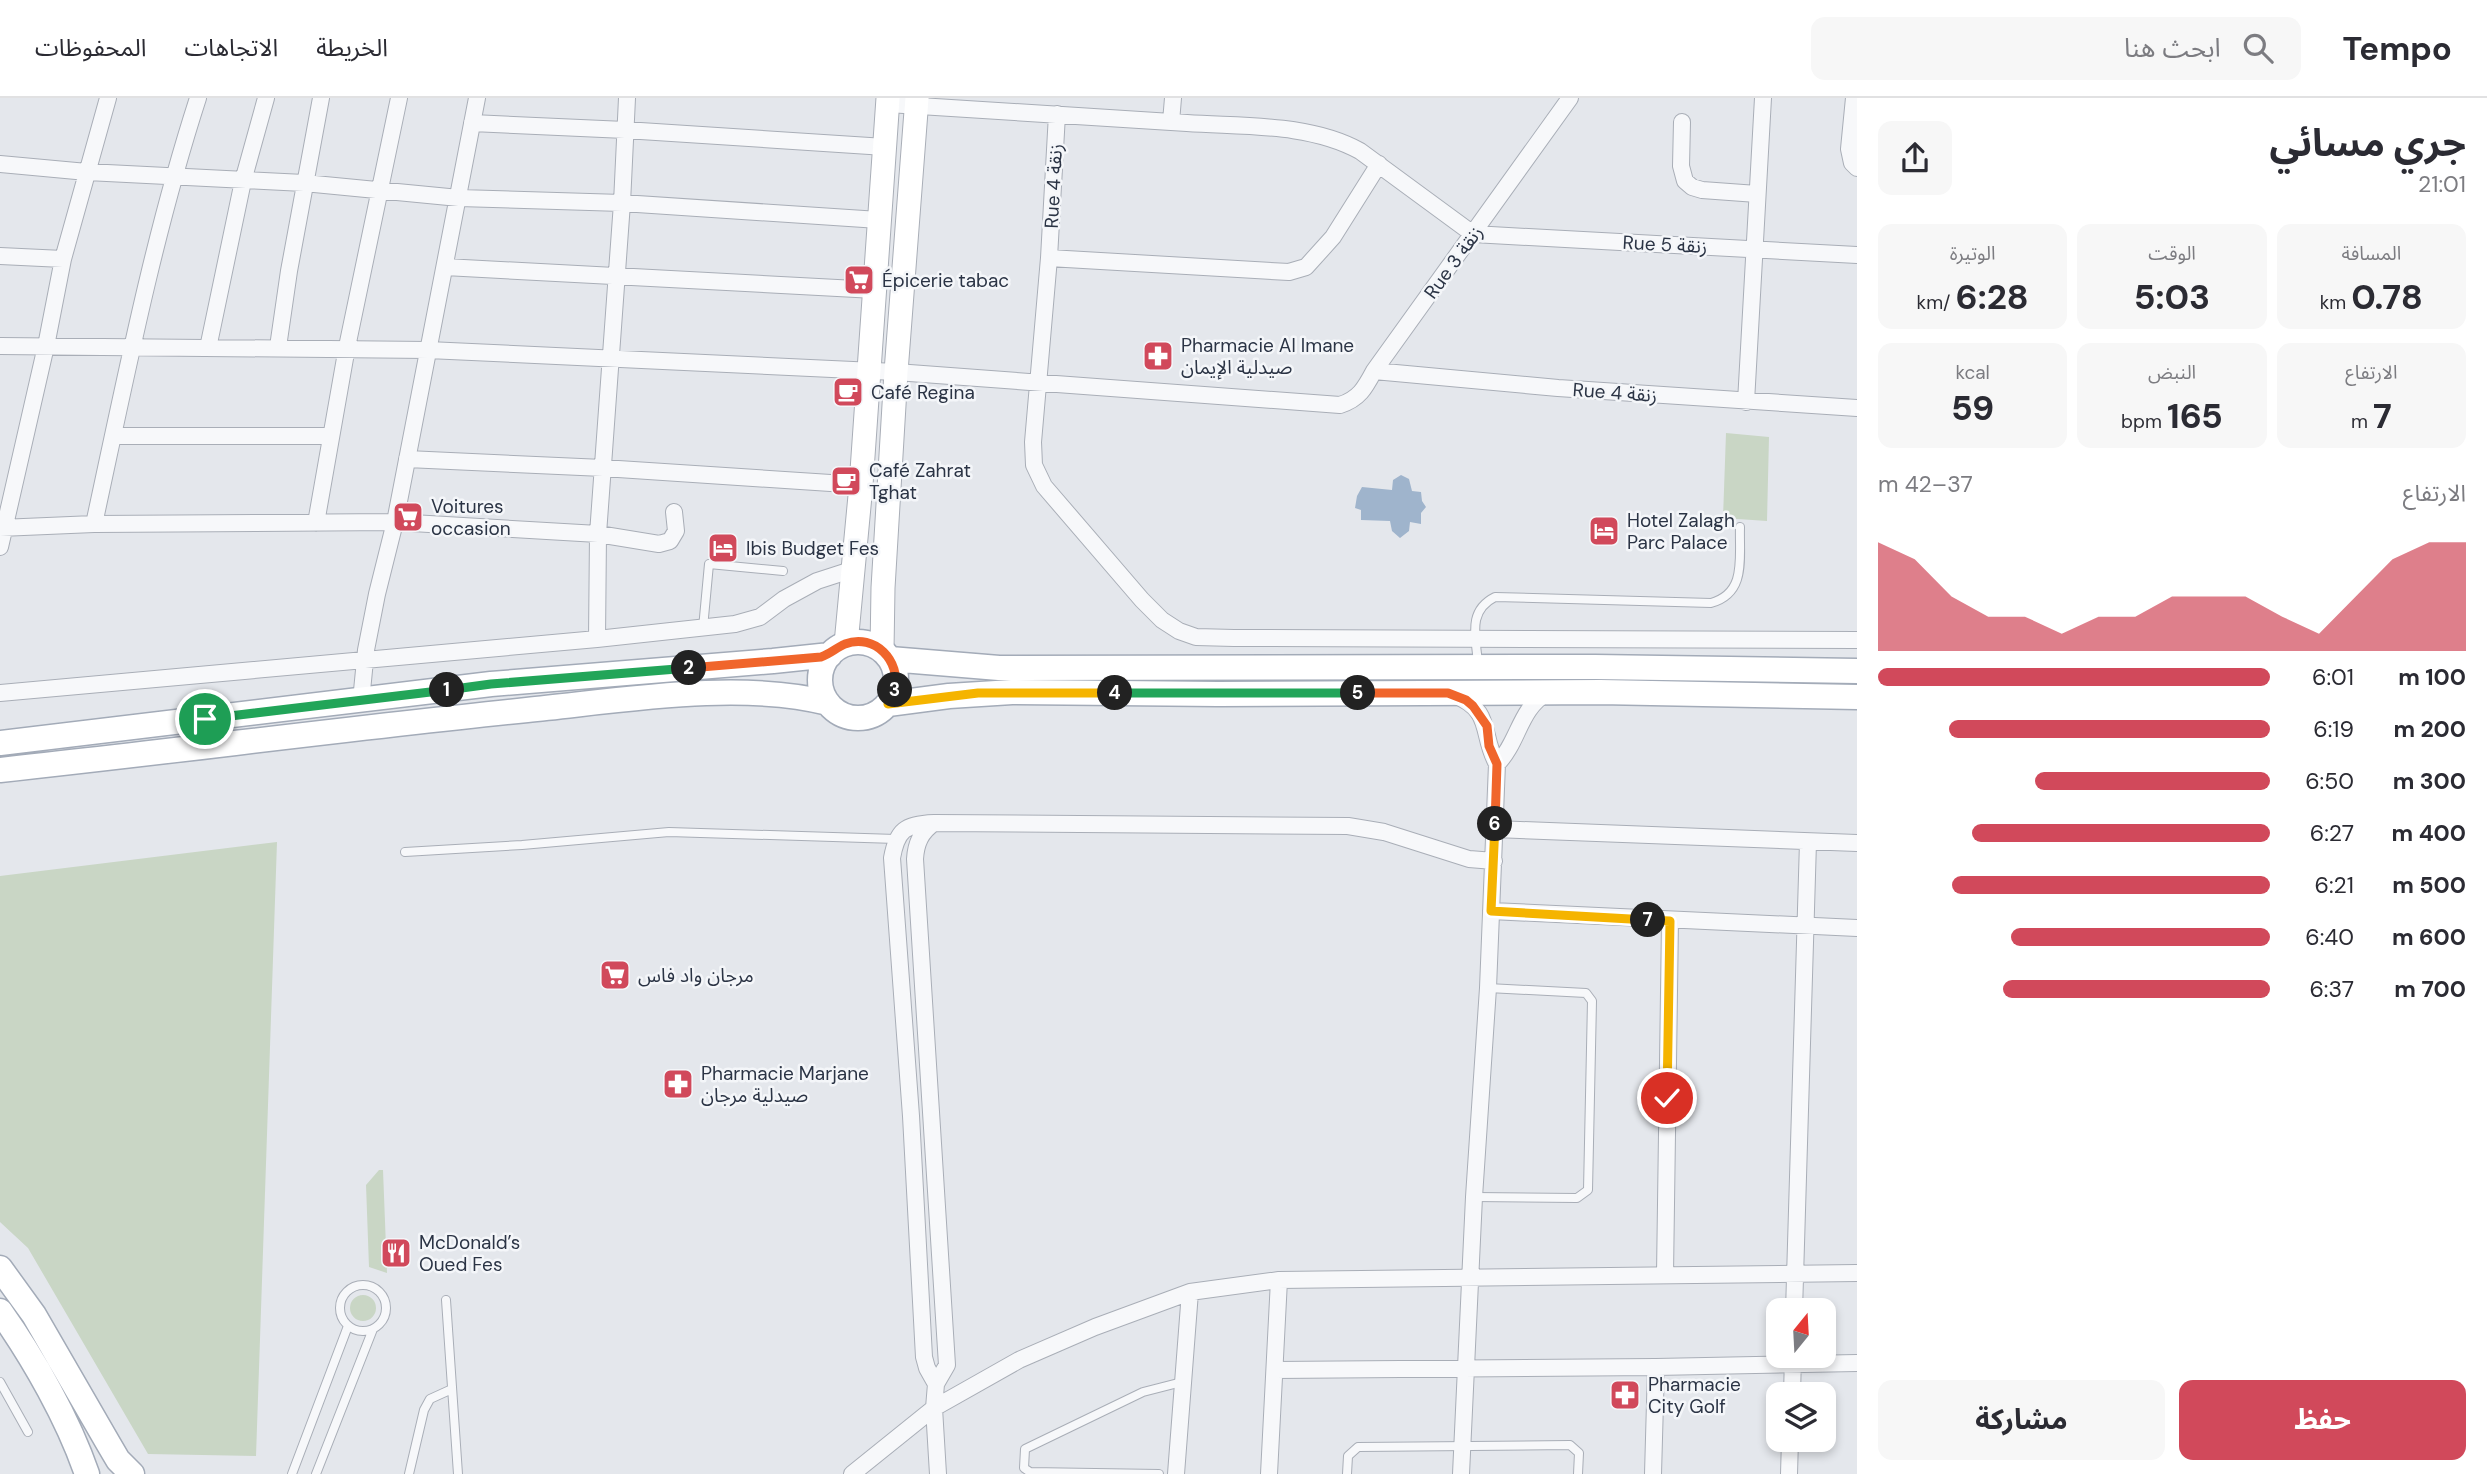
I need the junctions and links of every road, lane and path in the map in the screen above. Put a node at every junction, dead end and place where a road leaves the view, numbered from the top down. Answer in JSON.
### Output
{"nodes":[{"id":1,"x":108,"y":98,"type":"edge"},
{"id":2,"x":198,"y":98,"type":"edge"},
{"id":3,"x":266,"y":98,"type":"edge"},
{"id":4,"x":321,"y":98,"type":"edge"},
{"id":5,"x":399,"y":98,"type":"edge"},
{"id":6,"x":477,"y":98,"type":"edge"},
{"id":7,"x":627,"y":98,"type":"edge"},
{"id":8,"x":1173,"y":98,"type":"edge"},
{"id":9,"x":1570,"y":98,"type":"edge"},
{"id":10,"x":1763,"y":98,"type":"edge"},
{"id":11,"x":1854,"y":98,"type":"edge"},
{"id":12,"x":888,"y":101,"type":"edge"},
{"id":13,"x":917,"y":102,"type":"edge"},
{"id":14,"x":1057,"y":114,"type":"junction"},
{"id":15,"x":1171,"y":122,"type":"junction"},
{"id":16,"x":1682,"y":122,"type":"dead end"},
{"id":17,"x":472,"y":123,"type":"junction"},
{"id":18,"x":625,"y":130,"type":"junction"},
{"id":19,"x":885,"y":147,"type":"junction"},
{"id":20,"x":0,"y":164,"type":"edge"},
{"id":21,"x":1379,"y":164,"type":"junction"},
{"id":22,"x":1857,"y":168,"type":"edge"},
{"id":23,"x":87,"y":172,"type":"junction"},
{"id":24,"x":173,"y":176,"type":"junction"},
{"id":25,"x":243,"y":181,"type":"junction"},
{"id":26,"x":304,"y":183,"type":"junction"},
{"id":27,"x":381,"y":190,"type":"junction"},
{"id":28,"x":1758,"y":194,"type":"junction"},
{"id":29,"x":459,"y":198,"type":"junction"},
{"id":30,"x":622,"y":203,"type":"junction"},
{"id":31,"x":879,"y":220,"type":"junction"},
{"id":32,"x":1473,"y":234,"type":"junction"},
{"id":33,"x":1754,"y":249,"type":"junction"},
{"id":34,"x":1857,"y":255,"type":"edge"},
{"id":35,"x":0,"y":256,"type":"edge"},
{"id":36,"x":1048,"y":258,"type":"junction"},
{"id":37,"x":63,"y":259,"type":"junction"},
{"id":38,"x":445,"y":267,"type":"junction"},
{"id":39,"x":617,"y":277,"type":"junction"},
{"id":40,"x":875,"y":290,"type":"junction"},
{"id":41,"x":0,"y":346,"type":"edge"},
{"id":42,"x":46,"y":346,"type":"junction"},
{"id":43,"x":347,"y":347,"type":"junction"},
{"id":44,"x":132,"y":348,"type":"junction"},
{"id":45,"x":208,"y":348,"type":"junction"},
{"id":46,"x":278,"y":348,"type":"junction"},
{"id":47,"x":428,"y":349,"type":"junction"},
{"id":48,"x":611,"y":359,"type":"junction"},
{"id":49,"x":869,"y":371,"type":"junction"},
{"id":50,"x":1374,"y":371,"type":"junction"},
{"id":51,"x":896,"y":372,"type":"junction"},
{"id":52,"x":1037,"y":382,"type":"junction"},
{"id":53,"x":1746,"y":402,"type":"junction"},
{"id":54,"x":1857,"y":408,"type":"edge"},
{"id":55,"x":113,"y":436,"type":"junction"},
{"id":56,"x":330,"y":436,"type":"junction"},
{"id":57,"x":407,"y":459,"type":"junction"},
{"id":58,"x":603,"y":468,"type":"junction"},
{"id":59,"x":861,"y":485,"type":"junction"},
{"id":60,"x":674,"y":512,"type":"dead end"},
{"id":61,"x":395,"y":522,"type":"junction"},
{"id":62,"x":316,"y":523,"type":"junction"},
{"id":63,"x":94,"y":524,"type":"junction"},
{"id":64,"x":1740,"y":527,"type":"dead end"},
{"id":65,"x":2,"y":528,"type":"edge"},
{"id":66,"x":598,"y":534,"type":"junction"},
{"id":67,"x":0,"y":547,"type":"edge"},
{"id":68,"x":854,"y":569,"type":"junction"},
{"id":69,"x":783,"y":571,"type":"dead end"},
{"id":70,"x":703,"y":628,"type":"junction"},
{"id":71,"x":597,"y":639,"type":"junction"},
{"id":72,"x":1476,"y":640,"type":"junction"},
{"id":73,"x":1857,"y":640,"type":"edge"},
{"id":74,"x":838,"y":649,"type":"junction"},
{"id":75,"x":886,"y":655,"type":"junction"},
{"id":76,"x":366,"y":659,"type":"junction"},
{"id":77,"x":1478,"y":667,"type":"junction"},
{"id":78,"x":1857,"y":671,"type":"edge"},
{"id":79,"x":1438,"y":692,"type":"junction"},
{"id":80,"x":1550,"y":692,"type":"junction"},
{"id":81,"x":0,"y":694,"type":"edge"},
{"id":82,"x":1857,"y":696,"type":"edge"},
{"id":83,"x":361,"y":701,"type":"junction"},
{"id":84,"x":828,"y":703,"type":"junction"},
{"id":85,"x":888,"y":704,"type":"junction"},
{"id":86,"x":0,"y":743,"type":"edge"},
{"id":87,"x":1497,"y":764,"type":"junction"},
{"id":88,"x":0,"y":770,"type":"edge"},
{"id":89,"x":933,"y":823,"type":"junction"},
{"id":90,"x":1494,"y":830,"type":"junction"},
{"id":91,"x":896,"y":839,"type":"junction"},
{"id":92,"x":1808,"y":842,"type":"junction"},
{"id":93,"x":1857,"y":843,"type":"edge"},
{"id":94,"x":405,"y":852,"type":"dead end"},
{"id":95,"x":1494,"y":861,"type":"junction"},
{"id":96,"x":1491,"y":911,"type":"junction"},
{"id":97,"x":1670,"y":921,"type":"junction"},
{"id":98,"x":1805,"y":926,"type":"junction"},
{"id":99,"x":1857,"y":928,"type":"edge"},
{"id":100,"x":1488,"y":988,"type":"junction"},
{"id":101,"x":1474,"y":1197,"type":"junction"},
{"id":102,"x":0,"y":1268,"type":"edge"},
{"id":103,"x":1795,"y":1273,"type":"junction"},
{"id":104,"x":1857,"y":1273,"type":"edge"},
{"id":105,"x":1665,"y":1275,"type":"junction"},
{"id":106,"x":1470,"y":1277,"type":"junction"},
{"id":107,"x":1279,"y":1280,"type":"junction"},
{"id":108,"x":1190,"y":1292,"type":"junction"},
{"id":109,"x":1794,"y":1298,"type":"edge"},
{"id":110,"x":446,"y":1300,"type":"dead end"},
{"id":111,"x":0,"y":1311,"type":"edge"},
{"id":112,"x":348,"y":1326,"type":"junction"},
{"id":113,"x":373,"y":1329,"type":"junction"},
{"id":114,"x":1766,"y":1361,"type":"edge"},
{"id":115,"x":1836,"y":1362,"type":"edge"},
{"id":116,"x":1857,"y":1363,"type":"edge"},
{"id":117,"x":1657,"y":1367,"type":"junction"},
{"id":118,"x":1466,"y":1368,"type":"junction"},
{"id":119,"x":1275,"y":1370,"type":"junction"},
{"id":120,"x":0,"y":1382,"type":"edge"},
{"id":121,"x":1182,"y":1382,"type":"junction"},
{"id":122,"x":936,"y":1384,"type":"junction"},
{"id":123,"x":452,"y":1389,"type":"junction"},
{"id":124,"x":934,"y":1408,"type":"junction"},
{"id":125,"x":28,"y":1432,"type":"dead end"},
{"id":126,"x":1463,"y":1447,"type":"junction"},
{"id":127,"x":1790,"y":1452,"type":"edge"},
{"id":128,"x":88,"y":1474,"type":"edge"},
{"id":129,"x":132,"y":1474,"type":"edge"},
{"id":130,"x":292,"y":1474,"type":"edge"},
{"id":131,"x":316,"y":1474,"type":"edge"},
{"id":132,"x":409,"y":1474,"type":"edge"},
{"id":133,"x":458,"y":1474,"type":"edge"},
{"id":134,"x":852,"y":1474,"type":"edge"},
{"id":135,"x":938,"y":1474,"type":"edge"},
{"id":136,"x":1159,"y":1474,"type":"edge"},
{"id":137,"x":1176,"y":1474,"type":"edge"},
{"id":138,"x":1269,"y":1474,"type":"edge"},
{"id":139,"x":1347,"y":1474,"type":"edge"},
{"id":140,"x":1461,"y":1474,"type":"edge"},
{"id":141,"x":1578,"y":1474,"type":"edge"},
{"id":142,"x":1653,"y":1474,"type":"edge"},
{"id":143,"x":1789,"y":1474,"type":"edge"}],
"edges":[{"from":1,"to":23,"type":"street"},
{"from":2,"to":24,"type":"street"},
{"from":3,"to":25,"type":"street"},
{"from":4,"to":26,"type":"street"},
{"from":5,"to":27,"type":"street"},
{"from":6,"to":17,"type":"street"},
{"from":7,"to":18,"type":"street"},
{"from":8,"to":15,"type":"street"},
{"from":9,"to":32,"type":"street","name":"Rue 3 زنقة"},
{"from":10,"to":28,"type":"street"},
{"from":11,"to":22,"type":"street"},
{"from":12,"to":13,"type":"street"},
{"from":12,"to":19,"type":"street"},
{"from":13,"to":14,"type":"street"},
{"from":13,"to":51,"type":"street"},
{"from":14,"to":15,"type":"street"},
{"from":14,"to":36,"type":"street","name":"Rue 4 زنقة"},
{"from":15,"to":21,"type":"street"},
{"from":16,"to":28,"type":"street"},
{"from":17,"to":18,"type":"street"},
{"from":17,"to":29,"type":"street"},
{"from":18,"to":19,"type":"street"},
{"from":18,"to":30,"type":"street"},
{"from":19,"to":31,"type":"street"},
{"from":20,"to":23,"type":"street"},
{"from":21,"to":32,"type":"street"},
{"from":21,"to":36,"type":"street"},
{"from":23,"to":24,"type":"street"},
{"from":23,"to":37,"type":"street"},
{"from":24,"to":25,"type":"street"},
{"from":24,"to":44,"type":"street"},
{"from":25,"to":26,"type":"street"},
{"from":25,"to":45,"type":"street"},
{"from":26,"to":27,"type":"street"},
{"from":26,"to":46,"type":"street"},
{"from":27,"to":29,"type":"street"},
{"from":27,"to":43,"type":"street"},
{"from":28,"to":33,"type":"street"},
{"from":29,"to":30,"type":"street"},
{"from":29,"to":38,"type":"street"},
{"from":30,"to":31,"type":"street"},
{"from":30,"to":39,"type":"street"},
{"from":31,"to":40,"type":"street"},
{"from":32,"to":33,"type":"street","name":"Rue 5 زنقة"},
{"from":32,"to":50,"type":"street","name":"Rue 3 زنقة"},
{"from":33,"to":34,"type":"street","name":"Rue 5 زنقة"},
{"from":33,"to":53,"type":"street"},
{"from":35,"to":37,"type":"street"},
{"from":36,"to":52,"type":"street","name":"Rue 4 زنقة"},
{"from":37,"to":42,"type":"street"},
{"from":38,"to":39,"type":"street"},
{"from":38,"to":47,"type":"street"},
{"from":39,"to":40,"type":"street"},
{"from":39,"to":48,"type":"street"},
{"from":40,"to":49,"type":"street"},
{"from":41,"to":42,"type":"street","name":"Rue 3 زنقة"},
{"from":42,"to":44,"type":"street","name":"Rue 3 زنقة"},
{"from":42,"to":65,"type":"street"},
{"from":43,"to":46,"type":"street","name":"Rue 3 زنقة"},
{"from":43,"to":47,"type":"street","name":"Rue 3 زنقة"},
{"from":43,"to":56,"type":"street"},
{"from":44,"to":45,"type":"street","name":"Rue 3 زنقة"},
{"from":44,"to":55,"type":"street"},
{"from":45,"to":46,"type":"street","name":"Rue 3 زنقة"},
{"from":47,"to":48,"type":"street","name":"Rue 3 زنقة"},
{"from":47,"to":57,"type":"street"},
{"from":48,"to":49,"type":"street","name":"Rue 3 زنقة"},
{"from":48,"to":58,"type":"street"},
{"from":49,"to":51,"type":"street","name":"Rue 3 زنقة"},
{"from":49,"to":59,"type":"street"},
{"from":50,"to":52,"type":"street","name":"Rue 3 زنقة"},
{"from":50,"to":53,"type":"street","name":"Rue 4 زنقة"},
{"from":51,"to":52,"type":"street","name":"Rue 3 زنقة"},
{"from":51,"to":75,"type":"street"},
{"from":52,"to":72,"type":"street","name":"Rue 4 زنقة"},
{"from":53,"to":54,"type":"street","name":"Rue 4 زنقة"},
{"from":55,"to":56,"type":"street"},
{"from":55,"to":63,"type":"street"},
{"from":56,"to":62,"type":"street"},
{"from":57,"to":58,"type":"street"},
{"from":57,"to":61,"type":"street"},
{"from":58,"to":59,"type":"street"},
{"from":58,"to":66,"type":"street"},
{"from":59,"to":68,"type":"street"},
{"from":60,"to":66,"type":"street"},
{"from":61,"to":62,"type":"street"},
{"from":61,"to":66,"type":"street"},
{"from":61,"to":76,"type":"street"},
{"from":62,"to":63,"type":"street"},
{"from":63,"to":65,"type":"street"},
{"from":64,"to":72,"type":"lane"},
{"from":65,"to":67,"type":"street"},
{"from":66,"to":71,"type":"street"},
{"from":68,"to":70,"type":"street"},
{"from":68,"to":74,"type":"street"},
{"from":69,"to":70,"type":"lane"},
{"from":70,"to":71,"type":"street"},
{"from":71,"to":76,"type":"street"},
{"from":72,"to":73,"type":"street","name":"Rue 4 زنقة"},
{"from":72,"to":77,"type":"lane"},
{"from":74,"to":75,"type":"main road"},
{"from":74,"to":83,"type":"main road"},
{"from":74,"to":84,"type":"main road"},
{"from":75,"to":77,"type":"main road"},
{"from":75,"to":85,"type":"main road"},
{"from":76,"to":81,"type":"street"},
{"from":76,"to":83,"type":"street"},
{"from":77,"to":78,"type":"main road"},
{"from":79,"to":80,"type":"main road"},
{"from":79,"to":85,"type":"main road"},
{"from":79,"to":87,"type":"street"},
{"from":80,"to":82,"type":"main road"},
{"from":80,"to":87,"type":"street"},
{"from":83,"to":86,"type":"main road"},
{"from":84,"to":85,"type":"main road"},
{"from":84,"to":88,"type":"main road"},
{"from":87,"to":90,"type":"street"},
{"from":89,"to":91,"type":"street"},
{"from":89,"to":95,"type":"street"},
{"from":89,"to":122,"type":"street"},
{"from":90,"to":92,"type":"street"},
{"from":90,"to":95,"type":"street"},
{"from":91,"to":94,"type":"lane"},
{"from":91,"to":122,"type":"street"},
{"from":92,"to":93,"type":"street"},
{"from":92,"to":98,"type":"street"},
{"from":95,"to":96,"type":"street"},
{"from":96,"to":97,"type":"street"},
{"from":96,"to":100,"type":"street"},
{"from":97,"to":98,"type":"street"},
{"from":97,"to":105,"type":"street"},
{"from":98,"to":99,"type":"street"},
{"from":98,"to":103,"type":"street"},
{"from":100,"to":101,"type":"street"},
{"from":100,"to":101,"type":"lane"},
{"from":101,"to":106,"type":"street"},
{"from":102,"to":129,"type":"main road"},
{"from":103,"to":104,"type":"street"},
{"from":103,"to":105,"type":"street"},
{"from":103,"to":109,"type":"street"},
{"from":105,"to":106,"type":"street"},
{"from":106,"to":107,"type":"street"},
{"from":106,"to":118,"type":"street"},
{"from":107,"to":108,"type":"street"},
{"from":107,"to":119,"type":"street"},
{"from":108,"to":121,"type":"street"},
{"from":108,"to":124,"type":"street"},
{"from":110,"to":123,"type":"lane"},
{"from":111,"to":128,"type":"main road"},
{"from":112,"to":113,"type":"lane"},
{"from":112,"to":113,"type":"lane"},
{"from":112,"to":130,"type":"lane"},
{"from":113,"to":131,"type":"lane"},
{"from":114,"to":117,"type":"street"},
{"from":115,"to":116,"type":"street"},
{"from":117,"to":118,"type":"street"},
{"from":117,"to":142,"type":"street"},
{"from":118,"to":119,"type":"street"},
{"from":118,"to":126,"type":"street"},
{"from":119,"to":138,"type":"street"},
{"from":120,"to":125,"type":"lane"},
{"from":121,"to":136,"type":"lane"},
{"from":121,"to":137,"type":"street"},
{"from":122,"to":124,"type":"street"},
{"from":123,"to":132,"type":"lane"},
{"from":123,"to":133,"type":"lane"},
{"from":124,"to":134,"type":"street"},
{"from":124,"to":135,"type":"street"},
{"from":126,"to":139,"type":"lane"},
{"from":126,"to":140,"type":"street"},
{"from":126,"to":141,"type":"lane"},
{"from":127,"to":143,"type":"street"}]}
